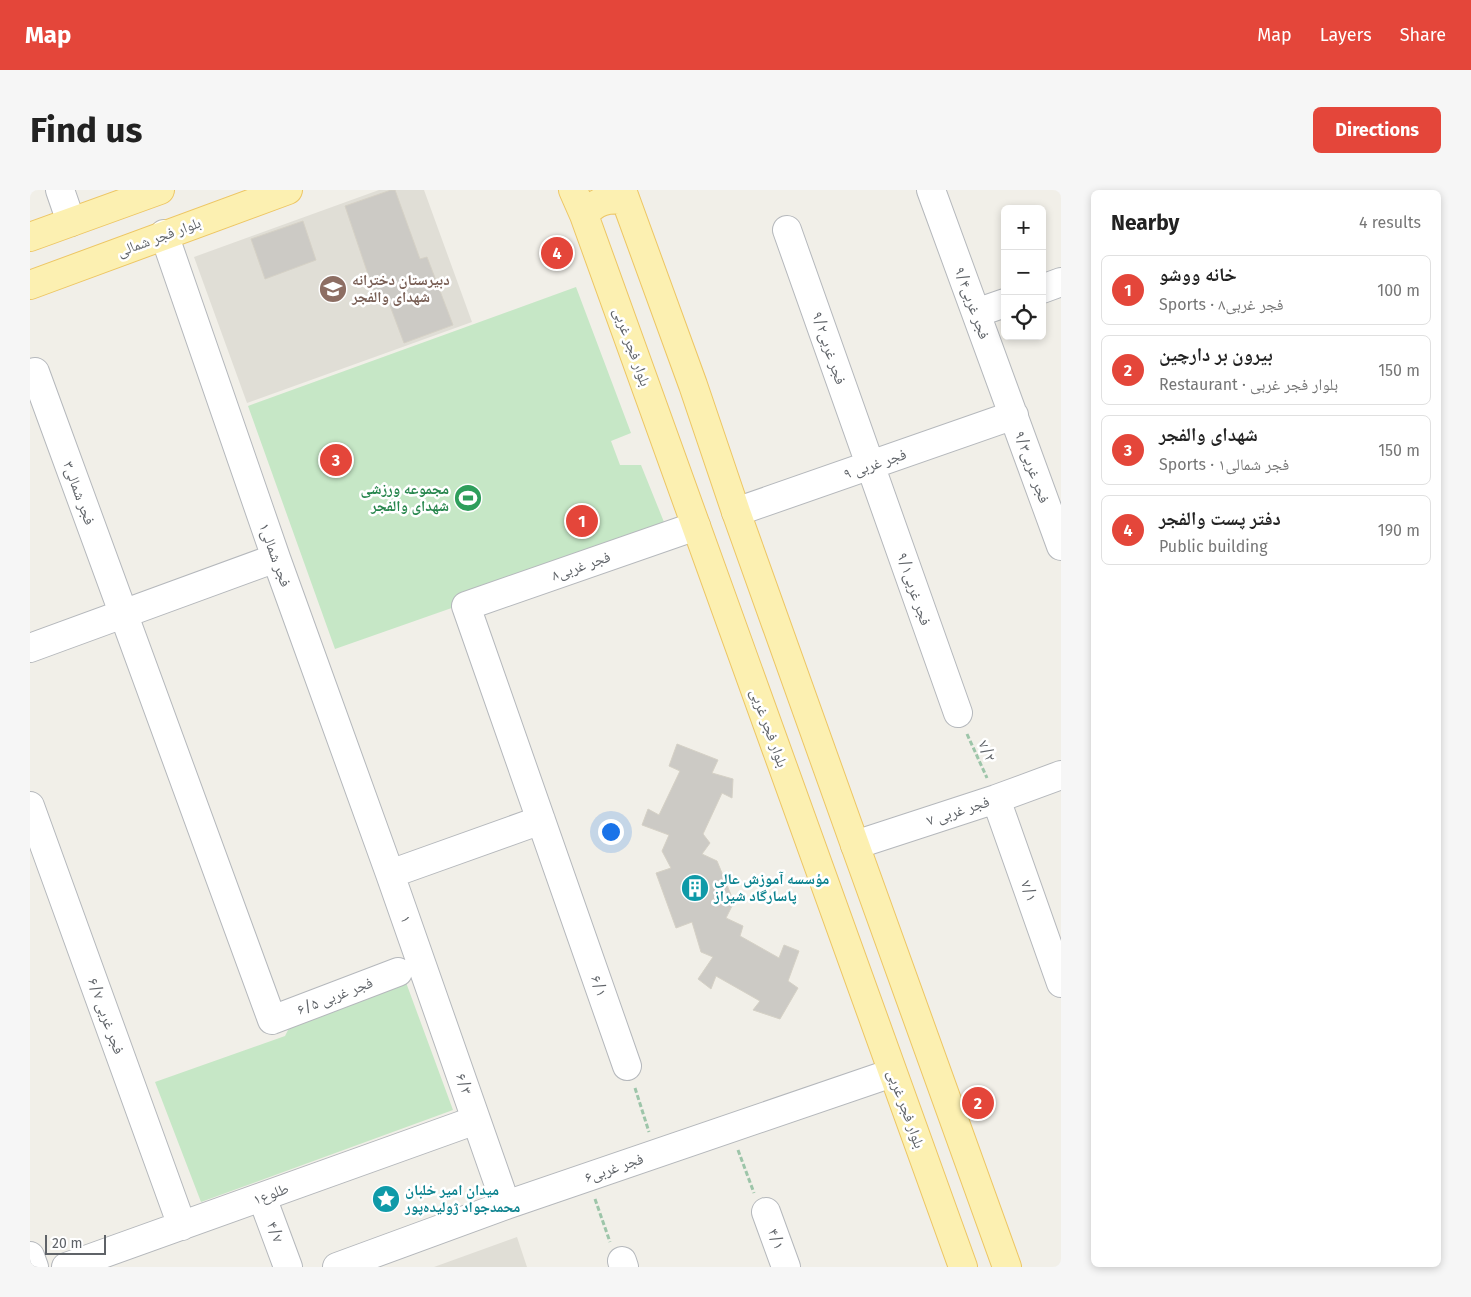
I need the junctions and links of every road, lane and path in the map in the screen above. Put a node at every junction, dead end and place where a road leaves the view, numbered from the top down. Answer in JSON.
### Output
{"nodes":[{"id":1,"x":60,"y":190,"type":"edge"},
{"id":2,"x":160,"y":190,"type":"edge"},
{"id":3,"x":288,"y":190,"type":"edge"},
{"id":4,"x":573,"y":190,"type":"edge"},
{"id":5,"x":930,"y":190,"type":"edge"},
{"id":6,"x":623,"y":195,"type":"edge"},
{"id":7,"x":584,"y":215,"type":"junction"},
{"id":8,"x":71,"y":222,"type":"junction"},
{"id":9,"x":787,"y":230,"type":"dead end"},
{"id":10,"x":164,"y":234,"type":"junction"},
{"id":11,"x":30,"y":237,"type":"edge"},
{"id":12,"x":1061,"y":282,"type":"edge"},
{"id":13,"x":30,"y":284,"type":"edge"},
{"id":14,"x":1046,"y":288,"type":"edge"},
{"id":15,"x":1001,"y":304,"type":"edge"},
{"id":16,"x":976,"y":313,"type":"junction"},
{"id":17,"x":35,"y":372,"type":"dead end"},
{"id":18,"x":1014,"y":415,"type":"junction"},
{"id":19,"x":870,"y":466,"type":"junction"},
{"id":20,"x":736,"y":512,"type":"junction"},
{"id":21,"x":696,"y":526,"type":"junction"},
{"id":22,"x":1061,"y":546,"type":"edge"},
{"id":23,"x":276,"y":558,"type":"junction"},
{"id":24,"x":466,"y":606,"type":"joint"},
{"id":25,"x":123,"y":614,"type":"junction"},
{"id":26,"x":30,"y":648,"type":"edge"},
{"id":27,"x":791,"y":667,"type":"junction"},
{"id":28,"x":752,"y":681,"type":"junction"},
{"id":29,"x":958,"y":713,"type":"joint"},
{"id":30,"x":1061,"y":775,"type":"edge"},
{"id":31,"x":996,"y":799,"type":"junction"},
{"id":32,"x":540,"y":820,"type":"junction"},
{"id":33,"x":33,"y":822,"type":"edge"},
{"id":34,"x":855,"y":846,"type":"junction"},
{"id":35,"x":390,"y":874,"type":"junction"},
{"id":36,"x":410,"y":968,"type":"junction"},
{"id":37,"x":1061,"y":983,"type":"edge"},
{"id":38,"x":272,"y":1020,"type":"joint"},
{"id":39,"x":627,"y":1066,"type":"joint"},
{"id":40,"x":892,"y":1073,"type":"junction"},
{"id":41,"x":476,"y":1120,"type":"junction"},
{"id":42,"x":730,"y":1128,"type":"junction"},
{"id":43,"x":656,"y":1154,"type":"junction"},
{"id":44,"x":587,"y":1177,"type":"junction"},
{"id":45,"x":262,"y":1197,"type":"junction"},
{"id":46,"x":506,"y":1205,"type":"junction"},
{"id":47,"x":766,"y":1212,"type":"joint"},
{"id":48,"x":182,"y":1226,"type":"junction"},
{"id":49,"x":30,"y":1256,"type":"edge"},
{"id":50,"x":623,"y":1264,"type":"edge"},
{"id":51,"x":34,"y":1267,"type":"edge"},
{"id":52,"x":66,"y":1267,"type":"edge"},
{"id":53,"x":288,"y":1267,"type":"edge"},
{"id":54,"x":336,"y":1267,"type":"edge"},
{"id":55,"x":786,"y":1267,"type":"edge"},
{"id":56,"x":963,"y":1267,"type":"edge"},
{"id":57,"x":1007,"y":1267,"type":"edge"}],
"edges":[{"from":1,"to":8,"type":"street"},
{"from":2,"to":8,"type":"main road"},
{"from":3,"to":10,"type":"main road","name":"بلوار فجر شمالی"},
{"from":4,"to":7,"type":"main road","name":"بلوار فجر غربی"},
{"from":5,"to":16,"type":"street","name":"فجر غربی۹/۴"},
{"from":6,"to":7,"type":"main road"},
{"from":6,"to":20,"type":"main road"},
{"from":7,"to":21,"type":"main road","name":"بلوار فجر غربی"},
{"from":8,"to":11,"type":"main road"},
{"from":9,"to":19,"type":"street","name":"فجر غربی۹/۲"},
{"from":10,"to":13,"type":"main road","name":"بلوار فجر شمالی"},
{"from":10,"to":23,"type":"street","name":"فجر شمالی۱"},
{"from":12,"to":14,"type":"street"},
{"from":15,"to":16,"type":"street"},
{"from":16,"to":18,"type":"street","name":"فجر غربی۹/۴"},
{"from":17,"to":25,"type":"street","name":"فجر شمالی۳"},
{"from":18,"to":19,"type":"street","name":"۹ فجر غربی"},
{"from":18,"to":22,"type":"street","name":"فجر غربی۹/۳"},
{"from":19,"to":20,"type":"street","name":"۹ فجر غربی"},
{"from":19,"to":29,"type":"street","name":"فجر غربی۹/۱"},
{"from":20,"to":27,"type":"main road"},
{"from":21,"to":24,"type":"street","name":"فجر غربی۸"},
{"from":21,"to":28,"type":"main road","name":"بلوار فجر غربی"},
{"from":23,"to":25,"type":"street"},
{"from":23,"to":35,"type":"street","name":"فجر شمالی۱"},
{"from":24,"to":32,"type":"street","name":"۶/۱"},
{"from":25,"to":26,"type":"street"},
{"from":25,"to":38,"type":"street","name":"فجر شمالی۳"},
{"from":27,"to":28,"type":"main road"},
{"from":27,"to":34,"type":"main road"},
{"from":28,"to":40,"type":"main road","name":"بلوار فجر غربی"},
{"from":29,"to":31,"type":"path","name":"۷/۲"},
{"from":30,"to":31,"type":"street","name":"۷ فجر غربی"},
{"from":31,"to":34,"type":"street","name":"۷ فجر غربی"},
{"from":31,"to":37,"type":"street","name":"۷/۱"},
{"from":32,"to":35,"type":"street"},
{"from":32,"to":39,"type":"street","name":"۶/۱"},
{"from":33,"to":48,"type":"street","name":"۶/۷ فجر غربی"},
{"from":34,"to":57,"type":"main road"},
{"from":35,"to":36,"type":"street","name":"۱"},
{"from":36,"to":38,"type":"street","name":"۶/۵ فجر غربی"},
{"from":36,"to":41,"type":"street","name":"۶/۳"},
{"from":39,"to":43,"type":"path"},
{"from":40,"to":42,"type":"street","name":"فجر غربی۶"},
{"from":40,"to":56,"type":"main road","name":"بلوار فجر غربی"},
{"from":41,"to":45,"type":"street","name":"طلوع۱"},
{"from":41,"to":46,"type":"street","name":"۶/۳"},
{"from":42,"to":43,"type":"street","name":"فجر غربی۶"},
{"from":42,"to":47,"type":"path"},
{"from":43,"to":44,"type":"street","name":"فجر غربی۶"},
{"from":44,"to":46,"type":"street","name":"فجر غربی۶"},
{"from":44,"to":50,"type":"path"},
{"from":45,"to":48,"type":"street","name":"طلوع۱"},
{"from":45,"to":53,"type":"street","name":"۴/۷"},
{"from":46,"to":54,"type":"street","name":"فجر غربی۶"},
{"from":47,"to":55,"type":"street","name":"۴/۱"},
{"from":48,"to":52,"type":"street","name":"طلوع۱"},
{"from":49,"to":51,"type":"street"}]}
